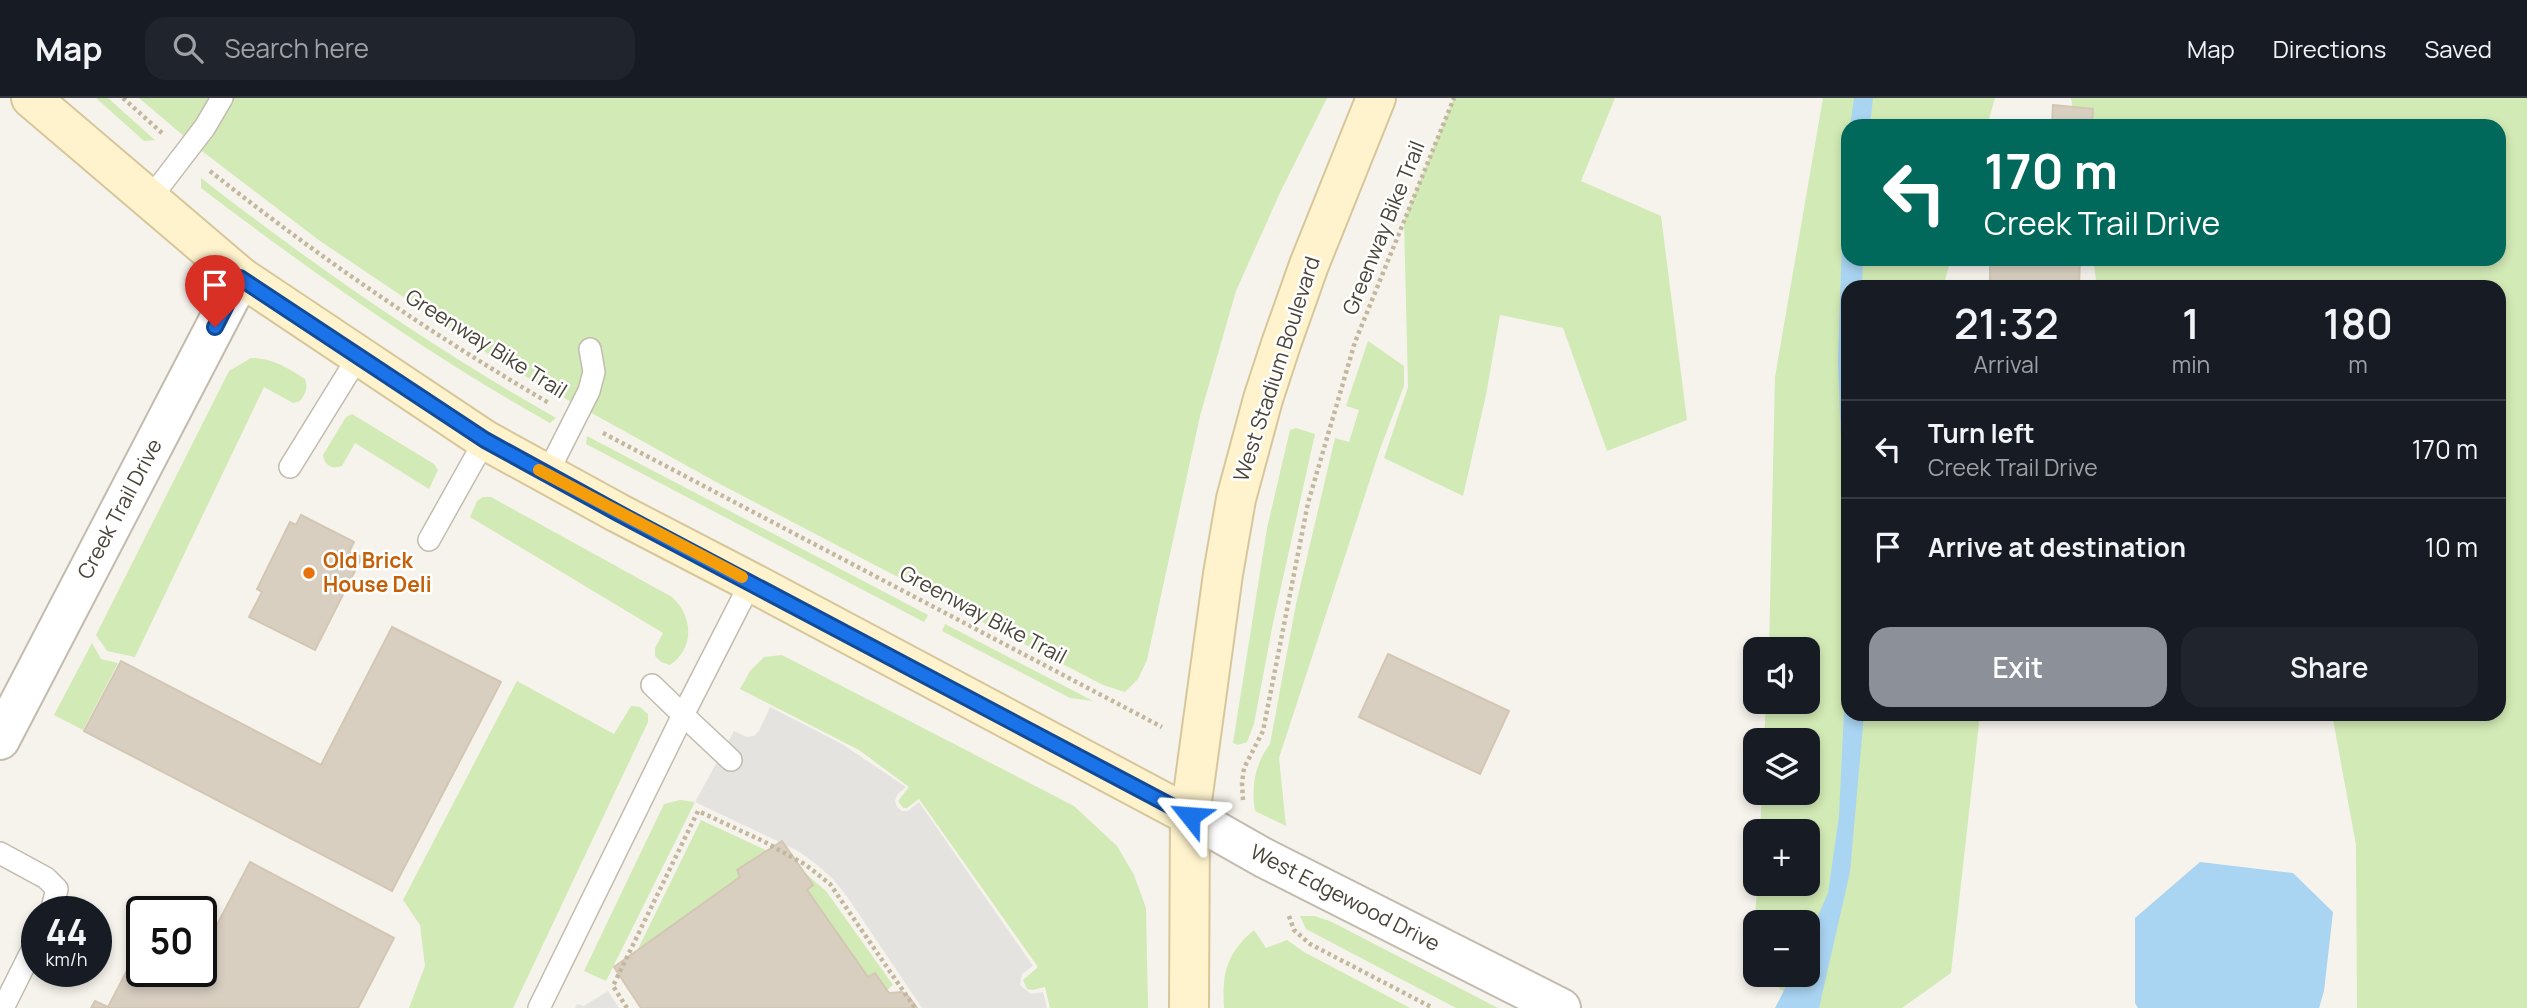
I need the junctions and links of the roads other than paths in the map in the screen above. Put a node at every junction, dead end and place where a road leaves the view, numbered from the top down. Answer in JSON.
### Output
{"nodes":[{"id":1,"x":31,"y":98,"type":"edge"},
{"id":2,"x":222,"y":98,"type":"edge"},
{"id":3,"x":1376,"y":98,"type":"edge"},
{"id":4,"x":149,"y":200,"type":"junction"},
{"id":5,"x":240,"y":278,"type":"junction"},
{"id":6,"x":590,"y":349,"type":"dead end"},
{"id":7,"x":358,"y":357,"type":"junction"},
{"id":8,"x":485,"y":440,"type":"junction"},
{"id":9,"x":290,"y":467,"type":"dead end"},
{"id":10,"x":547,"y":474,"type":"junction"},
{"id":11,"x":429,"y":540,"type":"dead end"},
{"id":12,"x":751,"y":582,"type":"junction"},
{"id":13,"x":652,"y":685,"type":"dead end"},
{"id":14,"x":11,"y":690,"type":"edge"},
{"id":15,"x":683,"y":715,"type":"junction"},
{"id":16,"x":0,"y":740,"type":"edge"},
{"id":17,"x":731,"y":760,"type":"dead end"},
{"id":18,"x":1190,"y":816,"type":"junction"},
{"id":19,"x":0,"y":853,"type":"edge"},
{"id":20,"x":55,"y":896,"type":"edge"},
{"id":21,"x":21,"y":972,"type":"edge"},
{"id":22,"x":3,"y":1008,"type":"edge"},
{"id":23,"x":539,"y":1008,"type":"edge"},
{"id":24,"x":1189,"y":1008,"type":"edge"},
{"id":25,"x":1561,"y":1008,"type":"edge"}],
"edges":[{"from":1,"to":4,"type":"main road","name":"West Edgewood Drive"},
{"from":2,"to":4,"type":"lane"},
{"from":3,"to":18,"type":"main road","name":"West Stadium Boulevard"},
{"from":4,"to":5,"type":"main road","name":"West Edgewood Drive"},
{"from":5,"to":7,"type":"main road","name":"West Edgewood Drive"},
{"from":5,"to":14,"type":"street","name":"Creek Trail Drive"},
{"from":6,"to":10,"type":"lane"},
{"from":7,"to":8,"type":"main road","name":"West Edgewood Drive"},
{"from":7,"to":9,"type":"lane"},
{"from":8,"to":10,"type":"main road","name":"West Edgewood Drive"},
{"from":8,"to":11,"type":"lane"},
{"from":10,"to":12,"type":"main road","name":"West Edgewood Drive"},
{"from":12,"to":15,"type":"lane"},
{"from":12,"to":18,"type":"main road","name":"West Edgewood Drive"},
{"from":13,"to":15,"type":"lane"},
{"from":14,"to":16,"type":"street","name":"Creek Trail Drive"},
{"from":15,"to":17,"type":"lane"},
{"from":15,"to":23,"type":"lane"},
{"from":18,"to":24,"type":"main road","name":"West Stadium Boulevard"},
{"from":18,"to":25,"type":"street","name":"West Edgewood Drive"},
{"from":19,"to":20,"type":"lane"},
{"from":21,"to":22,"type":"lane"}]}
